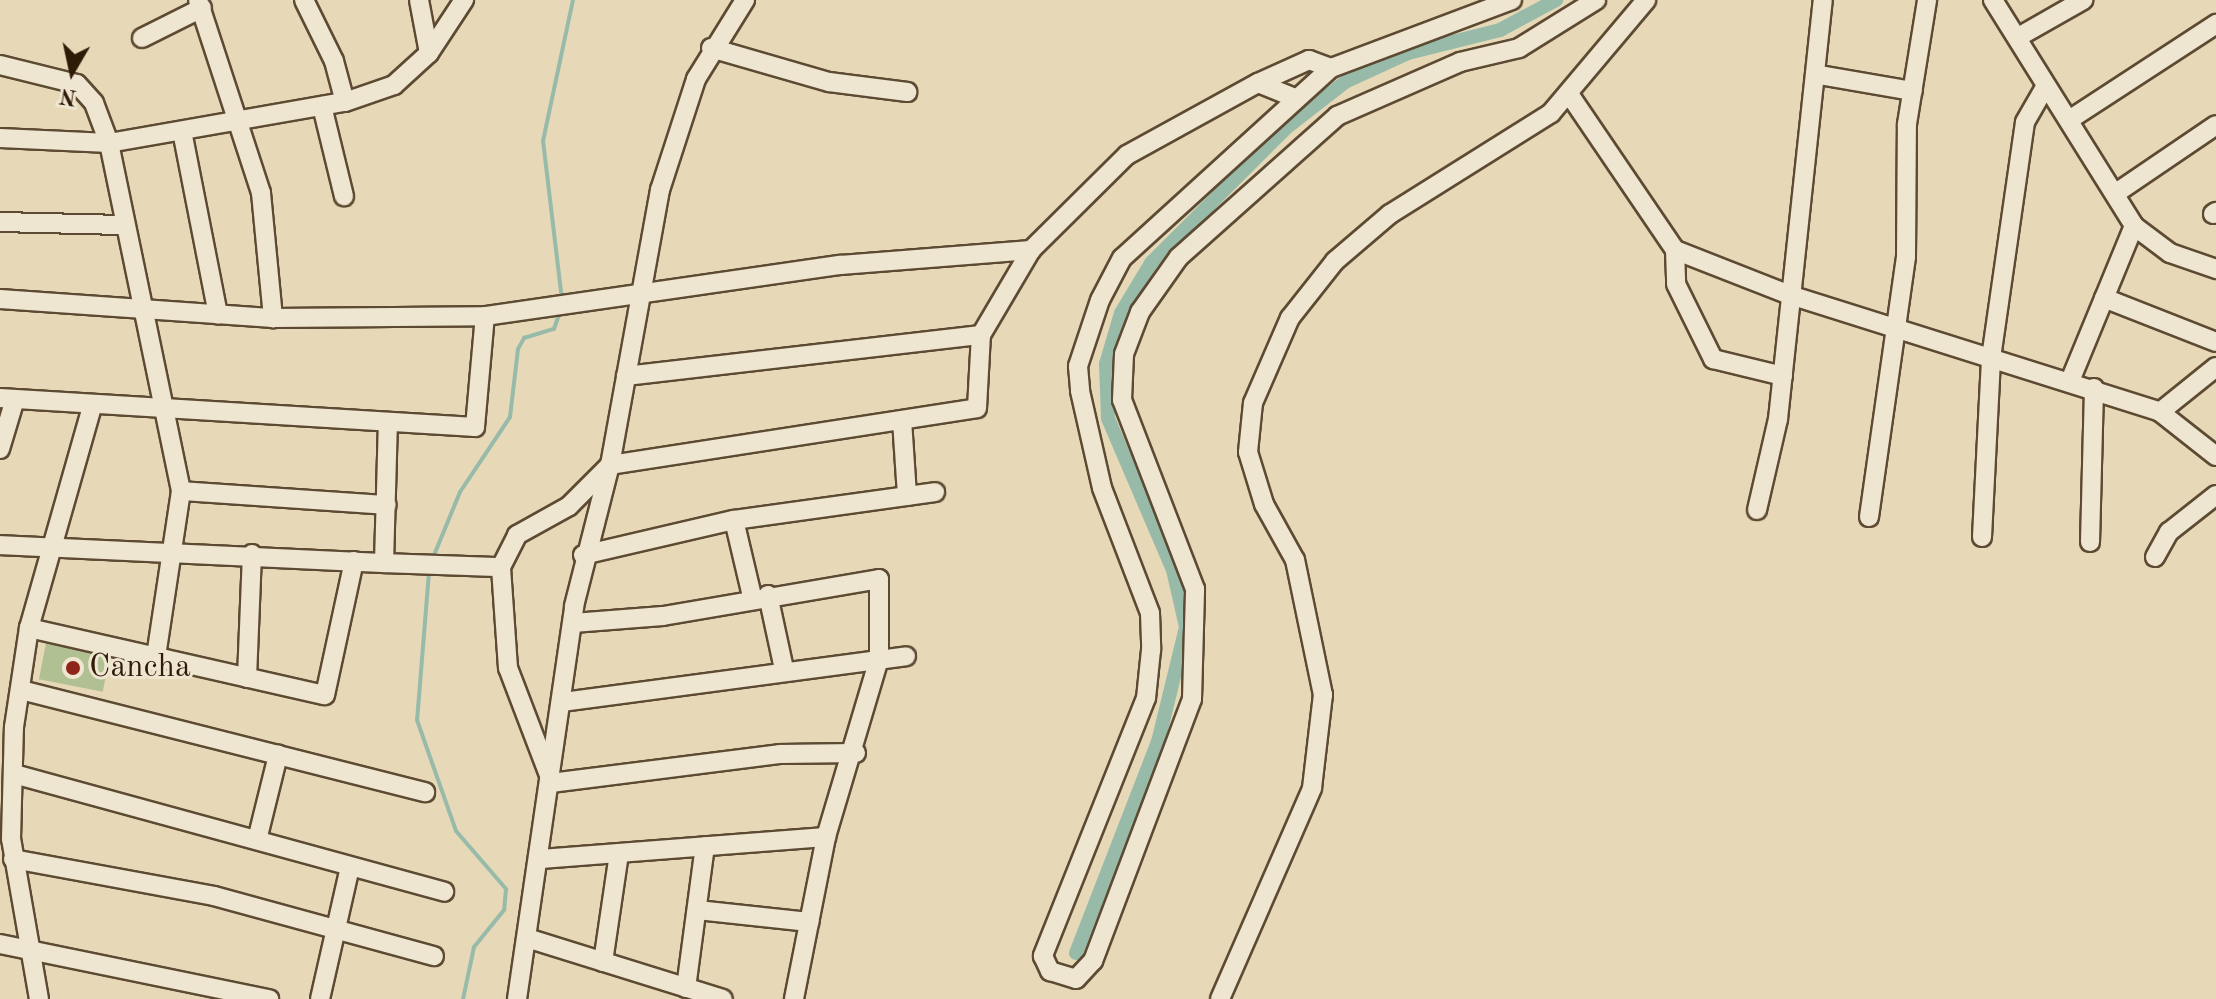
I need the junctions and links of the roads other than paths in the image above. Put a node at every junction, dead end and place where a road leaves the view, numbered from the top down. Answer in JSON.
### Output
{"nodes":[{"id":1,"x":304,"y":0,"type":"edge"},
{"id":2,"x":419,"y":0,"type":"edge"},
{"id":3,"x":464,"y":0,"type":"edge"},
{"id":4,"x":745,"y":0,"type":"edge"},
{"id":5,"x":1512,"y":0,"type":"edge"},
{"id":6,"x":1596,"y":0,"type":"edge"},
{"id":7,"x":1646,"y":0,"type":"edge"},
{"id":8,"x":1823,"y":0,"type":"edge"},
{"id":9,"x":1927,"y":0,"type":"edge"},
{"id":10,"x":1993,"y":0,"type":"edge"},
{"id":11,"x":2083,"y":0,"type":"edge"},
{"id":12,"x":200,"y":4,"type":"edge"},
{"id":13,"x":2216,"y":24,"type":"edge"},
{"id":14,"x":2020,"y":36,"type":"junction"},
{"id":15,"x":142,"y":38,"type":"dead end"},
{"id":16,"x":711,"y":48,"type":"junction"},
{"id":17,"x":429,"y":53,"type":"junction"},
{"id":18,"x":3,"y":61,"type":"edge"},
{"id":19,"x":1331,"y":68,"type":"junction"},
{"id":20,"x":1819,"y":75,"type":"junction"},
{"id":21,"x":1258,"y":83,"type":"junction"},
{"id":22,"x":2044,"y":89,"type":"junction"},
{"id":23,"x":1913,"y":91,"type":"junction"},
{"id":24,"x":907,"y":92,"type":"dead end"},
{"id":25,"x":1569,"y":94,"type":"junction"},
{"id":26,"x":1293,"y":97,"type":"junction"},
{"id":27,"x":345,"y":102,"type":"junction"},
{"id":28,"x":322,"y":106,"type":"junction"},
{"id":29,"x":2069,"y":120,"type":"junction"},
{"id":30,"x":240,"y":121,"type":"junction"},
{"id":31,"x":2216,"y":125,"type":"edge"},
{"id":32,"x":182,"y":131,"type":"junction"},
{"id":33,"x":0,"y":138,"type":"edge"},
{"id":34,"x":109,"y":143,"type":"junction"},
{"id":35,"x":2119,"y":191,"type":"junction"},
{"id":36,"x":344,"y":196,"type":"dead end"},
{"id":37,"x":0,"y":222,"type":"edge"},
{"id":38,"x":125,"y":225,"type":"junction"},
{"id":39,"x":2134,"y":226,"type":"junction"},
{"id":40,"x":1031,"y":250,"type":"junction"},
{"id":41,"x":1675,"y":250,"type":"junction"},
{"id":42,"x":2216,"y":269,"type":"edge"},
{"id":43,"x":641,"y":294,"type":"junction"},
{"id":44,"x":1790,"y":295,"type":"junction"},
{"id":45,"x":2104,"y":298,"type":"junction"},
{"id":46,"x":0,"y":299,"type":"edge"},
{"id":47,"x":139,"y":309,"type":"junction"},
{"id":48,"x":218,"y":315,"type":"junction"},
{"id":49,"x":485,"y":316,"type":"junction"},
{"id":50,"x":273,"y":318,"type":"junction"},
{"id":51,"x":1898,"y":325,"type":"junction"},
{"id":52,"x":981,"y":335,"type":"junction"},
{"id":53,"x":2216,"y":342,"type":"edge"},
{"id":54,"x":1991,"y":358,"type":"junction"},
{"id":55,"x":2216,"y":367,"type":"edge"},
{"id":56,"x":626,"y":376,"type":"junction"},
{"id":57,"x":1783,"y":376,"type":"junction"},
{"id":58,"x":2070,"y":381,"type":"junction"},
{"id":59,"x":2094,"y":388,"type":"junction"},
{"id":60,"x":8,"y":398,"type":"edge"},
{"id":61,"x":92,"y":407,"type":"junction"},
{"id":62,"x":166,"y":411,"type":"junction"},
{"id":63,"x":2160,"y":412,"type":"junction"},
{"id":64,"x":902,"y":420,"type":"junction"},
{"id":65,"x":388,"y":424,"type":"junction"},
{"id":66,"x":0,"y":449,"type":"edge"},
{"id":67,"x":2216,"y":456,"type":"edge"},
{"id":68,"x":610,"y":465,"type":"junction"},
{"id":69,"x":181,"y":491,"type":"junction"},
{"id":70,"x":935,"y":492,"type":"dead end"},
{"id":71,"x":2216,"y":495,"type":"edge"},
{"id":72,"x":907,"y":496,"type":"junction"},
{"id":73,"x":387,"y":505,"type":"junction"},
{"id":74,"x":1757,"y":510,"type":"dead end"},
{"id":75,"x":1869,"y":517,"type":"dead end"},
{"id":76,"x":734,"y":520,"type":"junction"},
{"id":77,"x":1982,"y":537,"type":"dead end"},
{"id":78,"x":2090,"y":542,"type":"dead end"},
{"id":79,"x":0,"y":545,"type":"edge"},
{"id":80,"x":55,"y":549,"type":"junction"},
{"id":81,"x":171,"y":549,"type":"junction"},
{"id":82,"x":252,"y":554,"type":"junction"},
{"id":83,"x":583,"y":555,"type":"junction"},
{"id":84,"x":2155,"y":557,"type":"dead end"},
{"id":85,"x":354,"y":561,"type":"junction"},
{"id":86,"x":384,"y":563,"type":"junction"},
{"id":87,"x":501,"y":567,"type":"junction"},
{"id":88,"x":760,"y":596,"type":"junction"},
{"id":89,"x":573,"y":623,"type":"junction"},
{"id":90,"x":29,"y":628,"type":"junction"},
{"id":91,"x":156,"y":656,"type":"junction"},
{"id":92,"x":906,"y":656,"type":"dead end"},
{"id":93,"x":879,"y":659,"type":"junction"},
{"id":94,"x":784,"y":669,"type":"junction"},
{"id":95,"x":247,"y":678,"type":"junction"},
{"id":96,"x":21,"y":690,"type":"junction"},
{"id":97,"x":563,"y":702,"type":"junction"},
{"id":98,"x":7,"y":743,"type":"edge"},
{"id":99,"x":856,"y":753,"type":"junction"},
{"id":100,"x":278,"y":755,"type":"junction"},
{"id":101,"x":14,"y":774,"type":"junction"},
{"id":102,"x":552,"y":783,"type":"junction"},
{"id":103,"x":425,"y":792,"type":"dead end"},
{"id":104,"x":826,"y":837,"type":"junction"},
{"id":105,"x":5,"y":839,"type":"edge"},
{"id":106,"x":257,"y":840,"type":"junction"},
{"id":107,"x":705,"y":846,"type":"junction"},
{"id":108,"x":619,"y":853,"type":"junction"},
{"id":109,"x":13,"y":859,"type":"junction"},
{"id":110,"x":540,"y":859,"type":"junction"},
{"id":111,"x":349,"y":871,"type":"junction"},
{"id":112,"x":444,"y":892,"type":"dead end"},
{"id":113,"x":697,"y":910,"type":"junction"},
{"id":114,"x":809,"y":922,"type":"junction"},
{"id":115,"x":335,"y":929,"type":"junction"},
{"id":116,"x":527,"y":938,"type":"junction"},
{"id":117,"x":0,"y":944,"type":"edge"},
{"id":118,"x":30,"y":945,"type":"junction"},
{"id":119,"x":434,"y":956,"type":"dead end"},
{"id":120,"x":603,"y":962,"type":"junction"},
{"id":121,"x":686,"y":988,"type":"junction"},
{"id":122,"x":39,"y":999,"type":"edge"},
{"id":123,"x":269,"y":999,"type":"edge"},
{"id":124,"x":320,"y":999,"type":"edge"},
{"id":125,"x":517,"y":999,"type":"edge"},
{"id":126,"x":723,"y":999,"type":"edge"},
{"id":127,"x":794,"y":999,"type":"edge"},
{"id":128,"x":1220,"y":999,"type":"edge"}],
"edges":[{"from":1,"to":27,"type":"street"},
{"from":2,"to":17,"type":"street"},
{"from":3,"to":17,"type":"street"},
{"from":4,"to":16,"type":"street"},
{"from":5,"to":19,"type":"street"},
{"from":6,"to":26,"type":"street"},
{"from":7,"to":25,"type":"street"},
{"from":8,"to":20,"type":"street"},
{"from":9,"to":23,"type":"street"},
{"from":10,"to":14,"type":"street"},
{"from":11,"to":14,"type":"street"},
{"from":12,"to":15,"type":"street"},
{"from":12,"to":30,"type":"street"},
{"from":13,"to":29,"type":"street"},
{"from":14,"to":22,"type":"street"},
{"from":16,"to":24,"type":"street"},
{"from":16,"to":43,"type":"street"},
{"from":17,"to":27,"type":"street"},
{"from":18,"to":34,"type":"street"},
{"from":19,"to":21,"type":"street"},
{"from":19,"to":26,"type":"street"},
{"from":20,"to":23,"type":"street"},
{"from":20,"to":44,"type":"street"},
{"from":21,"to":26,"type":"street"},
{"from":21,"to":40,"type":"street"},
{"from":22,"to":29,"type":"street"},
{"from":22,"to":54,"type":"street"},
{"from":23,"to":51,"type":"street"},
{"from":25,"to":41,"type":"street"},
{"from":25,"to":128,"type":"street"},
{"from":27,"to":28,"type":"street"},
{"from":28,"to":30,"type":"street"},
{"from":28,"to":36,"type":"street"},
{"from":29,"to":35,"type":"street"},
{"from":30,"to":32,"type":"street"},
{"from":30,"to":50,"type":"street"},
{"from":31,"to":35,"type":"street"},
{"from":32,"to":34,"type":"street"},
{"from":32,"to":48,"type":"street"},
{"from":33,"to":34,"type":"street"},
{"from":34,"to":38,"type":"street"},
{"from":35,"to":39,"type":"street"},
{"from":37,"to":38,"type":"street"},
{"from":38,"to":47,"type":"street"},
{"from":39,"to":42,"type":"street"},
{"from":39,"to":45,"type":"street"},
{"from":40,"to":43,"type":"street"},
{"from":40,"to":52,"type":"street"},
{"from":41,"to":44,"type":"street"},
{"from":41,"to":57,"type":"street"},
{"from":43,"to":49,"type":"street"},
{"from":43,"to":56,"type":"street"},
{"from":44,"to":51,"type":"street"},
{"from":44,"to":57,"type":"street"},
{"from":45,"to":53,"type":"street"},
{"from":45,"to":58,"type":"street"},
{"from":46,"to":47,"type":"street"},
{"from":47,"to":48,"type":"street"},
{"from":47,"to":62,"type":"street"},
{"from":48,"to":50,"type":"street"},
{"from":49,"to":50,"type":"street"},
{"from":49,"to":65,"type":"street"},
{"from":51,"to":54,"type":"street"},
{"from":51,"to":75,"type":"street"},
{"from":52,"to":56,"type":"street"},
{"from":52,"to":64,"type":"street"},
{"from":54,"to":58,"type":"street"},
{"from":54,"to":77,"type":"street"},
{"from":55,"to":63,"type":"street"},
{"from":56,"to":68,"type":"street"},
{"from":57,"to":74,"type":"street"},
{"from":58,"to":59,"type":"street"},
{"from":59,"to":63,"type":"street"},
{"from":59,"to":78,"type":"street"},
{"from":60,"to":61,"type":"street"},
{"from":60,"to":66,"type":"street"},
{"from":61,"to":62,"type":"street"},
{"from":61,"to":80,"type":"street"},
{"from":62,"to":65,"type":"street"},
{"from":62,"to":69,"type":"street"},
{"from":63,"to":67,"type":"street"},
{"from":64,"to":68,"type":"street"},
{"from":64,"to":72,"type":"street"},
{"from":65,"to":73,"type":"street"},
{"from":68,"to":83,"type":"street"},
{"from":68,"to":87,"type":"street"},
{"from":69,"to":73,"type":"street"},
{"from":69,"to":81,"type":"street"},
{"from":70,"to":72,"type":"street"},
{"from":71,"to":84,"type":"street"},
{"from":72,"to":76,"type":"street"},
{"from":73,"to":86,"type":"street"},
{"from":76,"to":83,"type":"street"},
{"from":76,"to":88,"type":"street"},
{"from":79,"to":80,"type":"street"},
{"from":80,"to":81,"type":"street"},
{"from":80,"to":90,"type":"street"},
{"from":81,"to":82,"type":"street"},
{"from":81,"to":91,"type":"street"},
{"from":82,"to":85,"type":"street"},
{"from":82,"to":95,"type":"street"},
{"from":83,"to":89,"type":"street"},
{"from":85,"to":86,"type":"street"},
{"from":85,"to":95,"type":"street"},
{"from":86,"to":87,"type":"street"},
{"from":87,"to":102,"type":"street"},
{"from":88,"to":89,"type":"street"},
{"from":88,"to":93,"type":"street"},
{"from":88,"to":94,"type":"street"},
{"from":89,"to":97,"type":"street"},
{"from":90,"to":91,"type":"street"},
{"from":90,"to":96,"type":"street"},
{"from":91,"to":95,"type":"street"},
{"from":92,"to":93,"type":"street"},
{"from":93,"to":94,"type":"street"},
{"from":93,"to":99,"type":"street"},
{"from":94,"to":97,"type":"street"},
{"from":96,"to":98,"type":"street"},
{"from":96,"to":100,"type":"street"},
{"from":97,"to":102,"type":"street"},
{"from":98,"to":101,"type":"street"},
{"from":99,"to":102,"type":"street"},
{"from":99,"to":104,"type":"street"},
{"from":100,"to":103,"type":"street"},
{"from":100,"to":106,"type":"street"},
{"from":101,"to":105,"type":"street"},
{"from":101,"to":106,"type":"street"},
{"from":102,"to":110,"type":"street"},
{"from":104,"to":107,"type":"street"},
{"from":104,"to":114,"type":"street"},
{"from":105,"to":109,"type":"street"},
{"from":106,"to":111,"type":"street"},
{"from":107,"to":108,"type":"street"},
{"from":107,"to":113,"type":"street"},
{"from":108,"to":110,"type":"street"},
{"from":108,"to":120,"type":"street"},
{"from":109,"to":115,"type":"street"},
{"from":109,"to":118,"type":"street"},
{"from":110,"to":116,"type":"street"},
{"from":111,"to":112,"type":"street"},
{"from":111,"to":115,"type":"street"},
{"from":113,"to":114,"type":"street"},
{"from":113,"to":121,"type":"street"},
{"from":114,"to":127,"type":"street"},
{"from":115,"to":119,"type":"street"},
{"from":115,"to":124,"type":"street"},
{"from":116,"to":120,"type":"street"},
{"from":116,"to":125,"type":"street"},
{"from":117,"to":118,"type":"street"},
{"from":118,"to":122,"type":"street"},
{"from":118,"to":123,"type":"street"},
{"from":120,"to":121,"type":"street"},
{"from":121,"to":126,"type":"street"}]}
